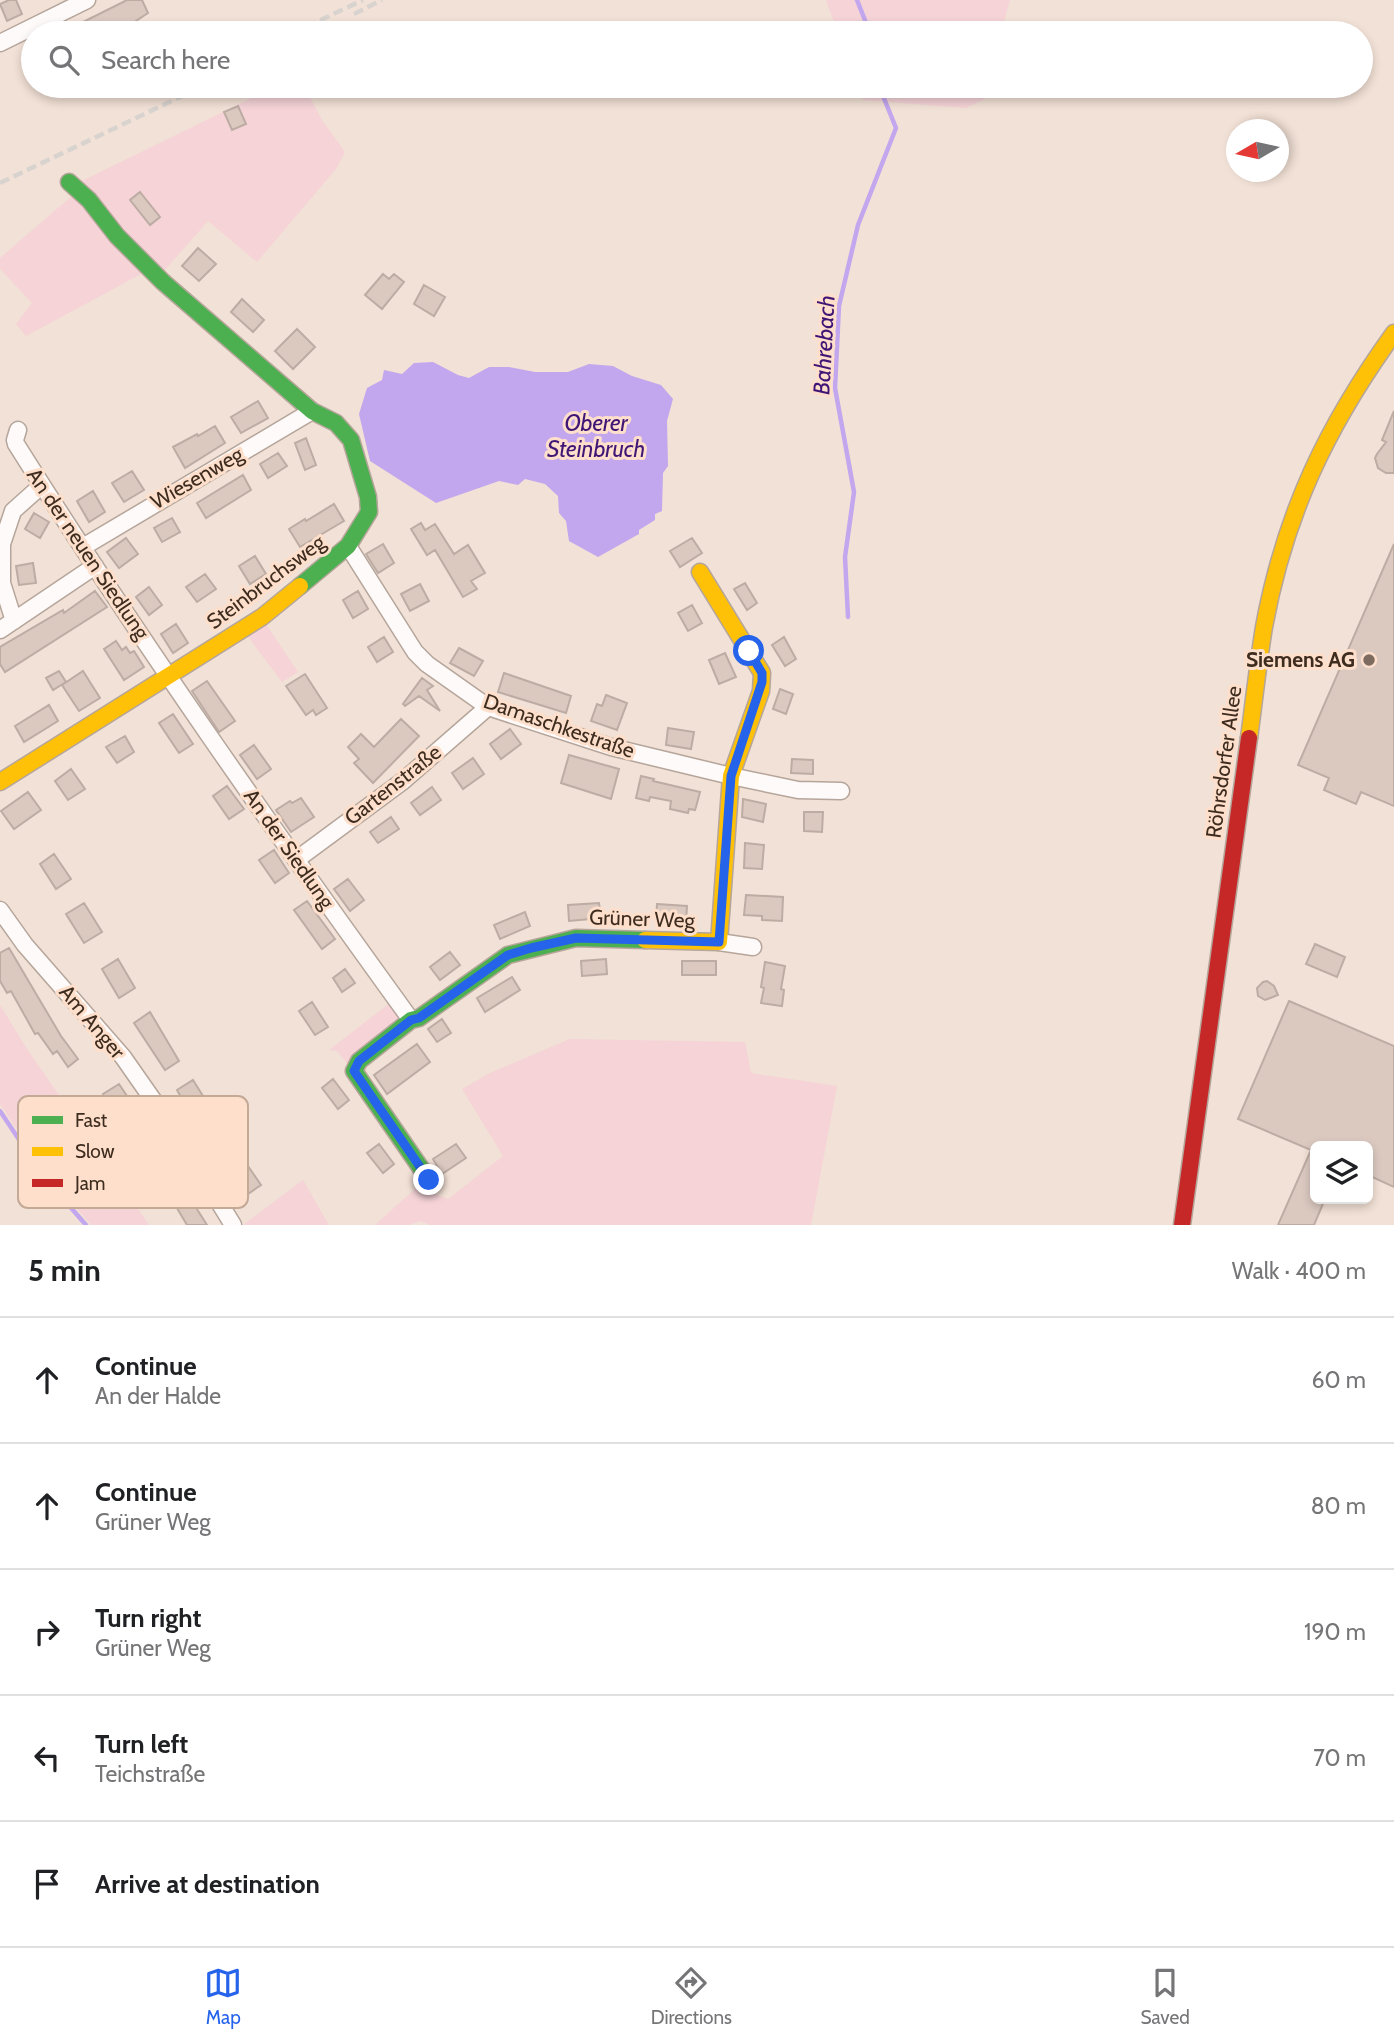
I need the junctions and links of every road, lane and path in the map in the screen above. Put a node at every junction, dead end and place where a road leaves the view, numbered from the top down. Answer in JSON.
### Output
{"nodes":[{"id":1,"x":87,"y":0,"type":"edge"},
{"id":2,"x":45,"y":21,"type":"edge"},
{"id":3,"x":21,"y":33,"type":"edge"},
{"id":4,"x":0,"y":43,"type":"edge"},
{"id":5,"x":69,"y":182,"type":"dead end"},
{"id":6,"x":1394,"y":334,"type":"edge"},
{"id":7,"x":312,"y":411,"type":"junction"},
{"id":8,"x":18,"y":430,"type":"dead end"},
{"id":9,"x":41,"y":485,"type":"junction"},
{"id":10,"x":348,"y":546,"type":"junction"},
{"id":11,"x":83,"y":547,"type":"junction"},
{"id":12,"x":95,"y":566,"type":"junction"},
{"id":13,"x":700,"y":572,"type":"dead end"},
{"id":14,"x":7,"y":625,"type":"edge"},
{"id":15,"x":169,"y":676,"type":"junction"},
{"id":16,"x":488,"y":707,"type":"junction"},
{"id":17,"x":731,"y":776,"type":"junction"},
{"id":18,"x":0,"y":782,"type":"edge"},
{"id":19,"x":841,"y":791,"type":"dead end"},
{"id":20,"x":296,"y":859,"type":"junction"},
{"id":21,"x":0,"y":910,"type":"edge"},
{"id":22,"x":719,"y":942,"type":"junction"},
{"id":23,"x":753,"y":947,"type":"dead end"},
{"id":24,"x":411,"y":1020,"type":"junction"},
{"id":25,"x":150,"y":1096,"type":"edge"},
{"id":26,"x":429,"y":1180,"type":"dead end"},
{"id":27,"x":223,"y":1208,"type":"edge"},
{"id":28,"x":233,"y":1225,"type":"edge"},
{"id":29,"x":1182,"y":1225,"type":"edge"}],
"edges":[{"from":1,"to":2,"type":"street"},
{"from":3,"to":4,"type":"street"},
{"from":5,"to":7,"type":"street","name":"Steinbruchsweg"},
{"from":6,"to":29,"type":"street","name":"Röhrsdorfer Allee"},
{"from":7,"to":10,"type":"street","name":"Steinbruchsweg"},
{"from":7,"to":11,"type":"street","name":"Wiesenweg"},
{"from":8,"to":9,"type":"street","name":"An der neuen Siedlung"},
{"from":9,"to":11,"type":"street","name":"An der neuen Siedlung"},
{"from":9,"to":14,"type":"street"},
{"from":10,"to":15,"type":"street","name":"Steinbruchsweg"},
{"from":10,"to":16,"type":"street","name":"Damaschkestraße"},
{"from":11,"to":12,"type":"street","name":"An der neuen Siedlung"},
{"from":12,"to":14,"type":"street"},
{"from":12,"to":15,"type":"street","name":"An der neuen Siedlung"},
{"from":13,"to":17,"type":"street","name":"Grüner Weg"},
{"from":15,"to":18,"type":"street","name":"Steinbruchsweg"},
{"from":15,"to":20,"type":"street","name":"An der Siedlung"},
{"from":16,"to":17,"type":"street","name":"Damaschkestraße"},
{"from":16,"to":20,"type":"street","name":"Gartenstraße"},
{"from":17,"to":19,"type":"street","name":"Damaschkestraße"},
{"from":17,"to":22,"type":"street","name":"Grüner Weg"},
{"from":20,"to":24,"type":"street","name":"An der Siedlung"},
{"from":21,"to":25,"type":"street","name":"Am Anger"},
{"from":22,"to":23,"type":"street","name":"Grüner Weg"},
{"from":22,"to":24,"type":"street","name":"Grüner Weg"},
{"from":24,"to":26,"type":"street","name":"Grüner Weg"},
{"from":27,"to":28,"type":"street","name":"Am Anger"}]}
